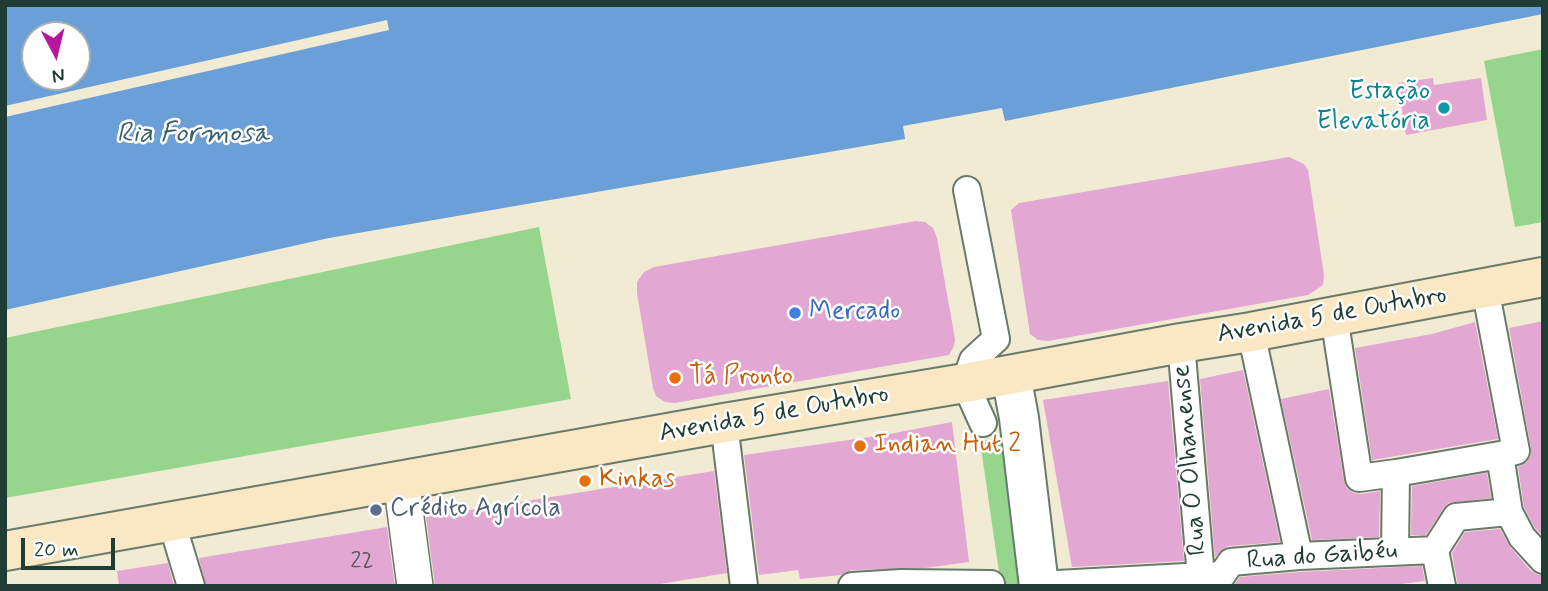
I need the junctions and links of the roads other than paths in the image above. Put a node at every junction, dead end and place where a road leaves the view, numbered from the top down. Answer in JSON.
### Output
{"nodes":[{"id":1,"x":967,"y":190,"type":"dead end"},
{"id":2,"x":1543,"y":276,"type":"edge"},
{"id":3,"x":1485,"y":288,"type":"junction"},
{"id":4,"x":1334,"y":316,"type":"junction"},
{"id":5,"x":1251,"y":332,"type":"junction"},
{"id":6,"x":1181,"y":343,"type":"junction"},
{"id":7,"x":1011,"y":375,"type":"junction"},
{"id":8,"x":965,"y":383,"type":"junction"},
{"id":9,"x":724,"y":423,"type":"junction"},
{"id":10,"x":983,"y":423,"type":"dead end"},
{"id":11,"x":1500,"y":455,"type":"junction"},
{"id":12,"x":1395,"y":473,"type":"junction"},
{"id":13,"x":401,"y":480,"type":"junction"},
{"id":14,"x":1509,"y":512,"type":"junction"},
{"id":15,"x":171,"y":520,"type":"junction"},
{"id":16,"x":1435,"y":550,"type":"junction"},
{"id":17,"x":5,"y":551,"type":"edge"},
{"id":18,"x":1395,"y":551,"type":"junction"},
{"id":19,"x":1299,"y":556,"type":"junction"},
{"id":20,"x":1543,"y":560,"type":"edge"},
{"id":21,"x":1215,"y":579,"type":"edge"},
{"id":22,"x":991,"y":585,"type":"edge"},
{"id":23,"x":1039,"y":585,"type":"edge"},
{"id":24,"x":191,"y":586,"type":"edge"},
{"id":25,"x":415,"y":586,"type":"edge"},
{"id":26,"x":744,"y":586,"type":"edge"},
{"id":27,"x":852,"y":586,"type":"edge"},
{"id":28,"x":1442,"y":586,"type":"edge"}],
"edges":[{"from":1,"to":8,"type":"street"},
{"from":2,"to":3,"type":"main road","name":"Avenida 5 de Outubro"},
{"from":3,"to":4,"type":"main road","name":"Avenida 5 de Outubro"},
{"from":3,"to":11,"type":"street"},
{"from":4,"to":5,"type":"main road","name":"Avenida 5 de Outubro"},
{"from":4,"to":12,"type":"street"},
{"from":5,"to":6,"type":"main road","name":"Avenida 5 de Outubro"},
{"from":5,"to":19,"type":"street"},
{"from":6,"to":7,"type":"main road","name":"Avenida 5 de Outubro"},
{"from":6,"to":21,"type":"street","name":"Rua O Olhanense"},
{"from":7,"to":8,"type":"main road","name":"Avenida 5 de Outubro"},
{"from":7,"to":23,"type":"street"},
{"from":8,"to":9,"type":"main road","name":"Avenida 5 de Outubro"},
{"from":8,"to":10,"type":"street"},
{"from":9,"to":13,"type":"main road","name":"Avenida 5 de Outubro"},
{"from":9,"to":26,"type":"street"},
{"from":11,"to":12,"type":"street"},
{"from":11,"to":14,"type":"street"},
{"from":12,"to":18,"type":"street"},
{"from":13,"to":15,"type":"main road","name":"Avenida 5 de Outubro"},
{"from":13,"to":25,"type":"street"},
{"from":14,"to":16,"type":"street","name":"Rua do Gaibéu"},
{"from":14,"to":20,"type":"street"},
{"from":15,"to":17,"type":"main road","name":"Avenida 5 de Outubro"},
{"from":15,"to":24,"type":"street"},
{"from":16,"to":18,"type":"street","name":"Rua do Gaibéu"},
{"from":16,"to":28,"type":"street"},
{"from":18,"to":19,"type":"street","name":"Rua do Gaibéu"},
{"from":19,"to":21,"type":"street","name":"Rua do Gaibéu"},
{"from":21,"to":23,"type":"street","name":"Rua do Gaibéu"},
{"from":22,"to":27,"type":"street"}]}
